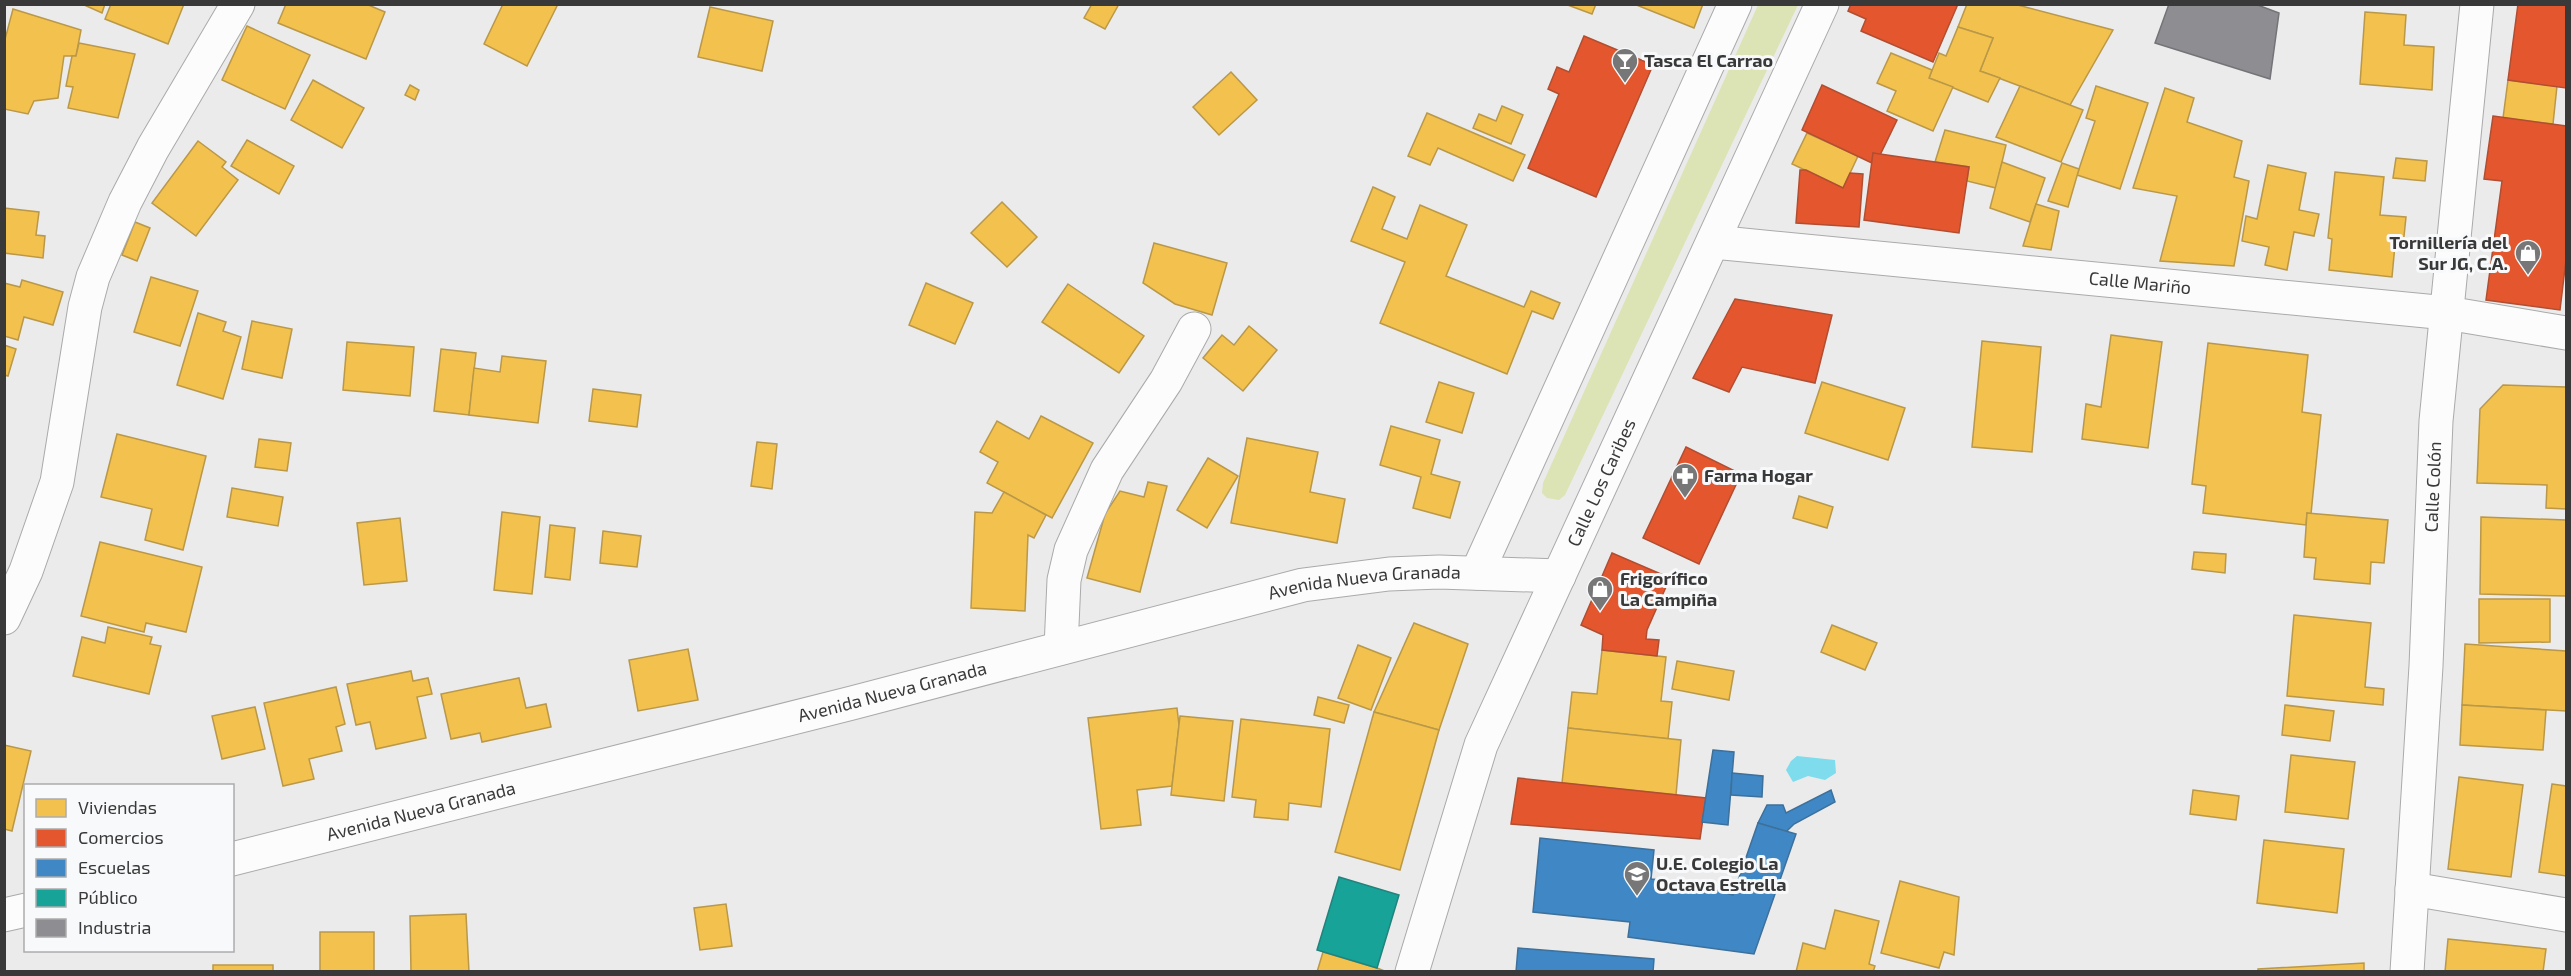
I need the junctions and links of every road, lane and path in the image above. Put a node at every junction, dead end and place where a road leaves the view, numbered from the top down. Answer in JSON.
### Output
{"nodes":[{"id":1,"x":238,"y":4,"type":"edge"},
{"id":2,"x":1735,"y":4,"type":"edge"},
{"id":3,"x":1822,"y":4,"type":"edge"},
{"id":4,"x":2477,"y":4,"type":"edge"},
{"id":5,"x":1713,"y":242,"type":"junction"},
{"id":6,"x":2446,"y":313,"type":"junction"},
{"id":7,"x":1194,"y":329,"type":"dead end"},
{"id":8,"x":2566,"y":333,"type":"edge"},
{"id":9,"x":1477,"y":573,"type":"junction"},
{"id":10,"x":1559,"y":576,"type":"junction"},
{"id":11,"x":4,"y":618,"type":"edge"},
{"id":12,"x":1061,"y":648,"type":"junction"},
{"id":13,"x":234,"y":858,"type":"edge"},
{"id":14,"x":2412,"y":889,"type":"junction"},
{"id":15,"x":24,"y":910,"type":"edge"},
{"id":16,"x":4,"y":915,"type":"edge"},
{"id":17,"x":2566,"y":915,"type":"edge"},
{"id":18,"x":1412,"y":972,"type":"edge"},
{"id":19,"x":2407,"y":972,"type":"edge"}],
"edges":[{"from":1,"to":11,"type":"street"},
{"from":2,"to":9,"type":"street"},
{"from":3,"to":5,"type":"street","name":"Calle Los Caribes"},
{"from":4,"to":6,"type":"street","name":"Calle Colón"},
{"from":5,"to":6,"type":"street","name":"Calle Mariño"},
{"from":5,"to":10,"type":"street","name":"Calle Los Caribes"},
{"from":6,"to":8,"type":"street","name":"Calle Mariño"},
{"from":6,"to":14,"type":"street","name":"Calle Colón"},
{"from":7,"to":12,"type":"street"},
{"from":9,"to":10,"type":"street","name":"Avenida Nueva Granada"},
{"from":9,"to":12,"type":"street","name":"Avenida Nueva Granada"},
{"from":10,"to":18,"type":"street","name":"Calle Los Caribes"},
{"from":12,"to":13,"type":"street","name":"Avenida Nueva Granada"},
{"from":14,"to":17,"type":"street"},
{"from":14,"to":19,"type":"street","name":"Calle Colón"},
{"from":15,"to":16,"type":"street"}]}
